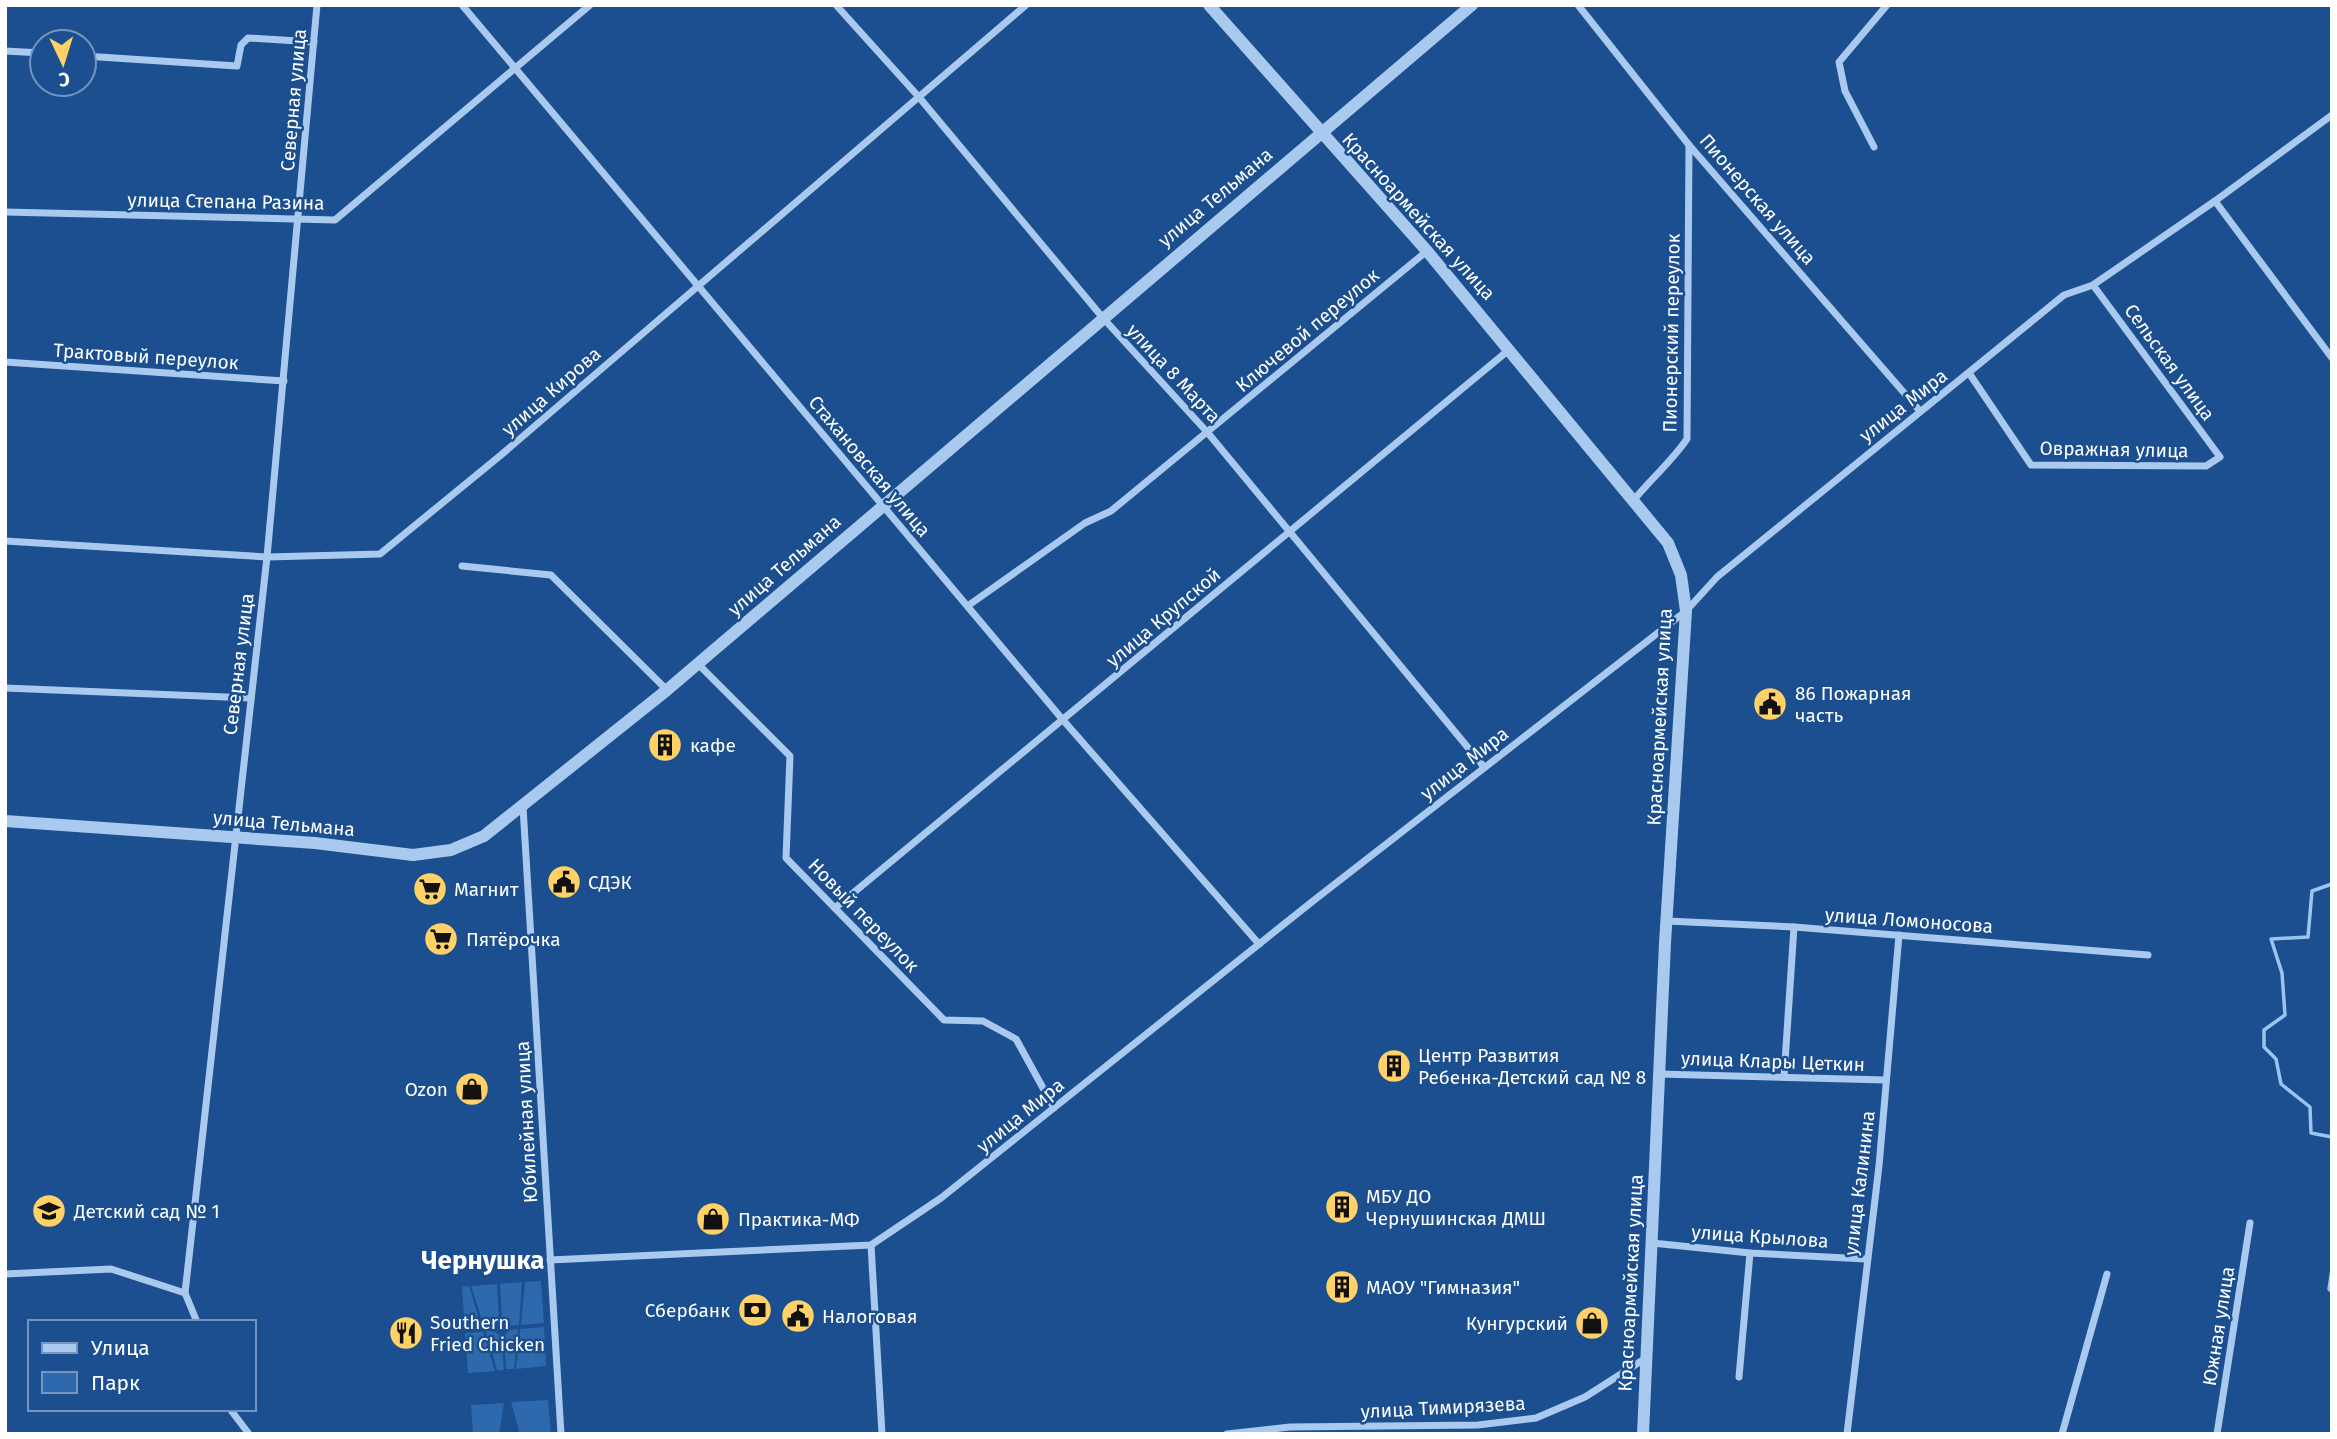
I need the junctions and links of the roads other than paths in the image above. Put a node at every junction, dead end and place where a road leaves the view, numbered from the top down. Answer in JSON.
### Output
{"nodes":[{"id":1,"x":317,"y":5,"type":"edge"},
{"id":2,"x":462,"y":5,"type":"edge"},
{"id":3,"x":590,"y":5,"type":"edge"},
{"id":4,"x":836,"y":5,"type":"edge"},
{"id":5,"x":1026,"y":5,"type":"edge"},
{"id":6,"x":1209,"y":5,"type":"edge"},
{"id":7,"x":1472,"y":5,"type":"edge"},
{"id":8,"x":1578,"y":5,"type":"edge"},
{"id":9,"x":1887,"y":5,"type":"edge"},
{"id":10,"x":314,"y":42,"type":"junction"},
{"id":11,"x":5,"y":51,"type":"edge"},
{"id":12,"x":28,"y":52,"type":"edge"},
{"id":13,"x":98,"y":57,"type":"edge"},
{"id":14,"x":516,"y":68,"type":"junction"},
{"id":15,"x":918,"y":96,"type":"junction"},
{"id":16,"x":2332,"y":114,"type":"edge"},
{"id":17,"x":1320,"y":133,"type":"junction"},
{"id":18,"x":1689,"y":145,"type":"junction"},
{"id":19,"x":1874,"y":146,"type":"dead end"},
{"id":20,"x":2215,"y":201,"type":"junction"},
{"id":21,"x":5,"y":212,"type":"edge"},
{"id":22,"x":299,"y":219,"type":"junction"},
{"id":23,"x":1427,"y":251,"type":"junction"},
{"id":24,"x":2094,"y":285,"type":"junction"},
{"id":25,"x":698,"y":286,"type":"junction"},
{"id":26,"x":1103,"y":318,"type":"junction"},
{"id":27,"x":1510,"y":349,"type":"junction"},
{"id":28,"x":2332,"y":358,"type":"edge"},
{"id":29,"x":5,"y":362,"type":"edge"},
{"id":30,"x":1969,"y":373,"type":"junction"},
{"id":31,"x":284,"y":381,"type":"junction"},
{"id":32,"x":1919,"y":410,"type":"junction"},
{"id":33,"x":1208,"y":433,"type":"junction"},
{"id":34,"x":2220,"y":457,"type":"joint"},
{"id":35,"x":1632,"y":502,"type":"junction"},
{"id":36,"x":882,"y":506,"type":"junction"},
{"id":37,"x":1290,"y":531,"type":"junction"},
{"id":38,"x":5,"y":541,"type":"edge"},
{"id":39,"x":267,"y":557,"type":"junction"},
{"id":40,"x":462,"y":566,"type":"dead end"},
{"id":41,"x":969,"y":605,"type":"junction"},
{"id":42,"x":1686,"y":611,"type":"junction"},
{"id":43,"x":698,"y":664,"type":"junction"},
{"id":44,"x":5,"y":688,"type":"edge"},
{"id":45,"x":667,"y":690,"type":"junction"},
{"id":46,"x":250,"y":698,"type":"junction"},
{"id":47,"x":1063,"y":720,"type":"junction"},
{"id":48,"x":1484,"y":767,"type":"junction"},
{"id":49,"x":523,"y":807,"type":"junction"},
{"id":50,"x":5,"y":821,"type":"edge"},
{"id":51,"x":233,"y":838,"type":"junction"},
{"id":52,"x":835,"y":908,"type":"junction"},
{"id":53,"x":1667,"y":921,"type":"junction"},
{"id":54,"x":1794,"y":927,"type":"junction"},
{"id":55,"x":1899,"y":935,"type":"junction"},
{"id":56,"x":1259,"y":944,"type":"junction"},
{"id":57,"x":2148,"y":955,"type":"dead end"},
{"id":58,"x":1659,"y":1074,"type":"junction"},
{"id":59,"x":1784,"y":1077,"type":"junction"},
{"id":60,"x":1886,"y":1080,"type":"junction"},
{"id":61,"x":1054,"y":1108,"type":"junction"},
{"id":62,"x":2250,"y":1223,"type":"dead end"},
{"id":63,"x":1652,"y":1243,"type":"junction"},
{"id":64,"x":871,"y":1245,"type":"junction"},
{"id":65,"x":1750,"y":1253,"type":"junction"},
{"id":66,"x":1866,"y":1259,"type":"junction"},
{"id":67,"x":550,"y":1260,"type":"junction"},
{"id":68,"x":5,"y":1274,"type":"edge"},
{"id":69,"x":2107,"y":1274,"type":"dead end"},
{"id":70,"x":185,"y":1293,"type":"junction"},
{"id":71,"x":196,"y":1320,"type":"edge"},
{"id":72,"x":1646,"y":1358,"type":"junction"},
{"id":73,"x":1739,"y":1377,"type":"dead end"},
{"id":74,"x":231,"y":1411,"type":"edge"},
{"id":75,"x":248,"y":1434,"type":"edge"},
{"id":76,"x":561,"y":1434,"type":"edge"},
{"id":77,"x":882,"y":1434,"type":"edge"},
{"id":78,"x":1227,"y":1434,"type":"edge"},
{"id":79,"x":1643,"y":1434,"type":"edge"},
{"id":80,"x":1847,"y":1434,"type":"edge"},
{"id":81,"x":2063,"y":1434,"type":"edge"},
{"id":82,"x":2217,"y":1434,"type":"edge"}],
"edges":[{"from":1,"to":10,"type":"street","name":"Северная улица"},
{"from":2,"to":14,"type":"street","name":"Стахановская улица"},
{"from":3,"to":14,"type":"street","name":"улица Степана Разина"},
{"from":4,"to":15,"type":"street","name":"улица 8 Марта"},
{"from":5,"to":15,"type":"street","name":"улица Кирова"},
{"from":6,"to":17,"type":"street","name":"Красноармейская улица"},
{"from":7,"to":17,"type":"street","name":"улица Тельмана"},
{"from":8,"to":18,"type":"street","name":"Пионерская улица"},
{"from":9,"to":19,"type":"street"},
{"from":10,"to":13,"type":"street"},
{"from":10,"to":22,"type":"street","name":"Северная улица"},
{"from":11,"to":12,"type":"street"},
{"from":14,"to":22,"type":"street","name":"улица Степана Разина"},
{"from":14,"to":25,"type":"street","name":"Стахановская улица"},
{"from":15,"to":25,"type":"street","name":"улица Кирова"},
{"from":15,"to":26,"type":"street","name":"улица 8 Марта"},
{"from":16,"to":20,"type":"street","name":"улица Мира"},
{"from":17,"to":23,"type":"street","name":"Красноармейская улица"},
{"from":17,"to":26,"type":"street","name":"улица Тельмана"},
{"from":18,"to":32,"type":"street","name":"Пионерская улица"},
{"from":18,"to":35,"type":"street","name":"Пионерский переулок"},
{"from":20,"to":24,"type":"street","name":"улица Мира"},
{"from":20,"to":28,"type":"street"},
{"from":21,"to":22,"type":"street","name":"улица Степана Разина"},
{"from":22,"to":31,"type":"street","name":"Северная улица"},
{"from":23,"to":27,"type":"street","name":"Красноармейская улица"},
{"from":23,"to":33,"type":"street","name":"Ключевой переулок"},
{"from":24,"to":30,"type":"street","name":"улица Мира"},
{"from":24,"to":34,"type":"street","name":"Сельская улица"},
{"from":25,"to":36,"type":"street","name":"Стахановская улица"},
{"from":25,"to":39,"type":"street","name":"улица Кирова"},
{"from":26,"to":33,"type":"street","name":"улица 8 Марта"},
{"from":26,"to":36,"type":"street","name":"улица Тельмана"},
{"from":27,"to":35,"type":"street","name":"Красноармейская улица"},
{"from":27,"to":37,"type":"street","name":"улица Крупской"},
{"from":29,"to":31,"type":"street","name":"Трактовый переулок"},
{"from":30,"to":32,"type":"street","name":"улица Мира"},
{"from":30,"to":34,"type":"street","name":"Овражная улица"},
{"from":31,"to":39,"type":"street","name":"Северная улица"},
{"from":32,"to":42,"type":"street","name":"улица Мира"},
{"from":33,"to":37,"type":"street","name":"улица 8 Марта"},
{"from":33,"to":41,"type":"street","name":"Ключевой переулок"},
{"from":35,"to":42,"type":"street","name":"Красноармейская улица"},
{"from":36,"to":41,"type":"street","name":"Стахановская улица"},
{"from":36,"to":43,"type":"street","name":"улица Тельмана"},
{"from":37,"to":47,"type":"street","name":"улица Крупской"},
{"from":37,"to":48,"type":"street","name":"улица 8 Марта"},
{"from":38,"to":39,"type":"street","name":"улица Кирова"},
{"from":39,"to":46,"type":"street","name":"Северная улица"},
{"from":40,"to":45,"type":"street"},
{"from":41,"to":47,"type":"street","name":"Стахановская улица"},
{"from":42,"to":48,"type":"street","name":"улица Мира"},
{"from":42,"to":53,"type":"street","name":"Красноармейская улица"},
{"from":43,"to":45,"type":"street","name":"улица Тельмана"},
{"from":43,"to":52,"type":"street","name":"Новый переулок"},
{"from":44,"to":46,"type":"street"},
{"from":45,"to":49,"type":"street","name":"улица Тельмана"},
{"from":46,"to":51,"type":"street","name":"Северная улица"},
{"from":47,"to":52,"type":"street","name":"улица Крупской"},
{"from":47,"to":56,"type":"street","name":"Стахановская улица"},
{"from":48,"to":56,"type":"street","name":"улица Мира"},
{"from":49,"to":51,"type":"street","name":"улица Тельмана"},
{"from":49,"to":67,"type":"street","name":"Юбилейная улица"},
{"from":50,"to":51,"type":"street","name":"улица Тельмана"},
{"from":51,"to":70,"type":"street","name":"Северная улица"},
{"from":52,"to":61,"type":"street","name":"Новый переулок"},
{"from":53,"to":54,"type":"street","name":"улица Ломоносова"},
{"from":53,"to":58,"type":"street","name":"Красноармейская улица"},
{"from":54,"to":55,"type":"street","name":"улица Ломоносова"},
{"from":54,"to":59,"type":"street"},
{"from":55,"to":57,"type":"street","name":"улица Ломоносова"},
{"from":55,"to":60,"type":"street","name":"улица Калинина"},
{"from":56,"to":61,"type":"street","name":"улица Мира"},
{"from":58,"to":59,"type":"street","name":"улица Клары Цеткин"},
{"from":58,"to":63,"type":"street","name":"Красноармейская улица"},
{"from":59,"to":60,"type":"street","name":"улица Клары Цеткин"},
{"from":60,"to":66,"type":"street","name":"улица Калинина"},
{"from":61,"to":64,"type":"street","name":"улица Мира"},
{"from":62,"to":82,"type":"street","name":"Южная улица"},
{"from":63,"to":65,"type":"street","name":"улица Крылова"},
{"from":63,"to":72,"type":"street","name":"Красноармейская улица"},
{"from":64,"to":67,"type":"street"},
{"from":64,"to":77,"type":"street"},
{"from":65,"to":66,"type":"street","name":"улица Крылова"},
{"from":65,"to":73,"type":"street"},
{"from":66,"to":80,"type":"street","name":"улица Калинина"},
{"from":67,"to":76,"type":"street","name":"Юбилейная улица"},
{"from":68,"to":70,"type":"street"},
{"from":69,"to":81,"type":"street"},
{"from":70,"to":71,"type":"street","name":"Северная улица"},
{"from":72,"to":78,"type":"street","name":"улица Тимирязева"},
{"from":72,"to":79,"type":"street","name":"Красноармейская улица"},
{"from":74,"to":75,"type":"street"}]}
